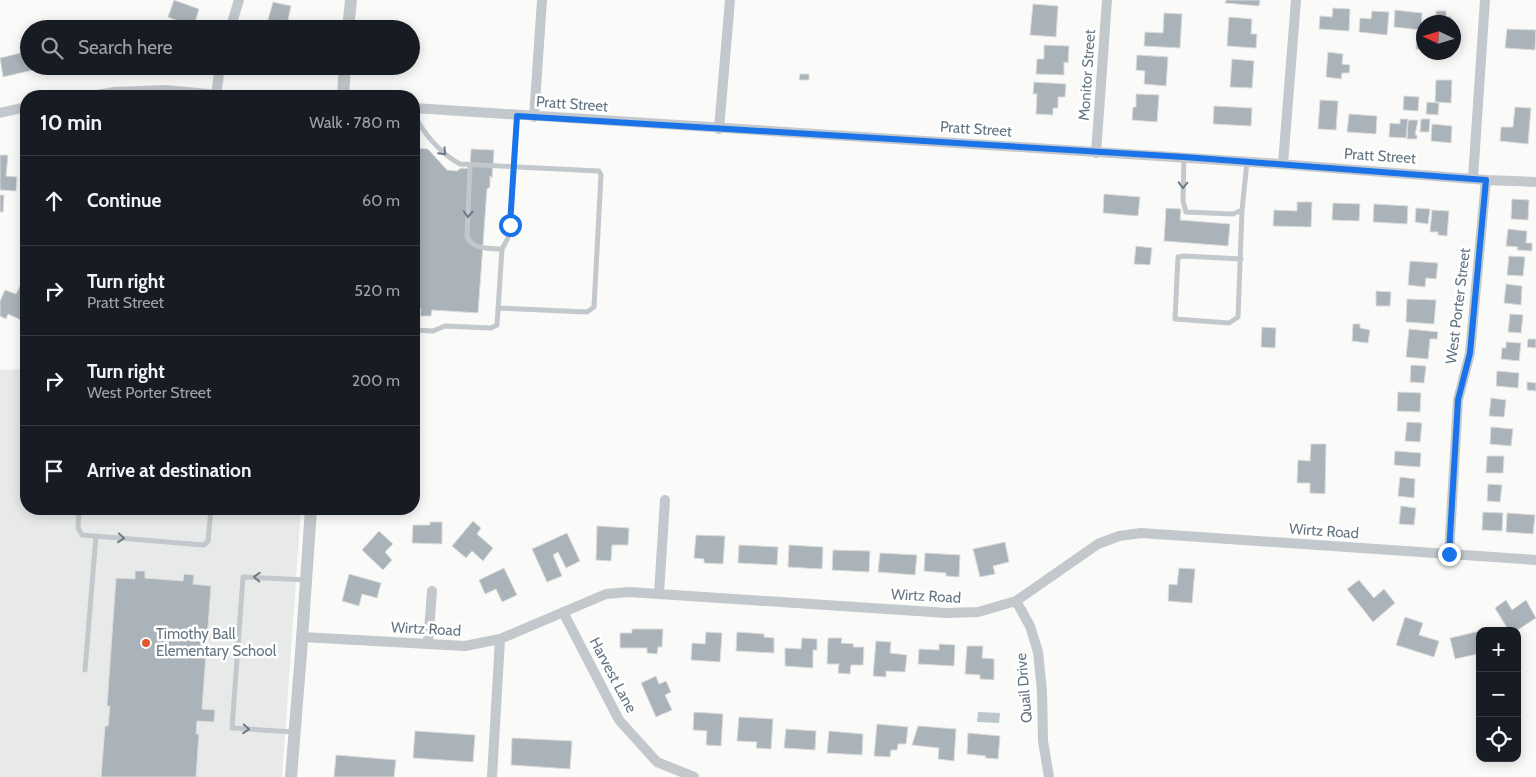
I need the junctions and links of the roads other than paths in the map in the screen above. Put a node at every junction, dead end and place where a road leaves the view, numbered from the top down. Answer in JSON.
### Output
{"nodes":[{"id":1,"x":239,"y":0,"type":"edge"},
{"id":2,"x":350,"y":0,"type":"edge"},
{"id":3,"x":542,"y":0,"type":"edge"},
{"id":4,"x":730,"y":0,"type":"edge"},
{"id":5,"x":1108,"y":0,"type":"edge"},
{"id":6,"x":1296,"y":0,"type":"edge"},
{"id":7,"x":1485,"y":0,"type":"edge"},
{"id":8,"x":233,"y":20,"type":"edge"},
{"id":9,"x":349,"y":20,"type":"edge"},
{"id":10,"x":219,"y":75,"type":"edge"},
{"id":11,"x":344,"y":75,"type":"edge"},
{"id":12,"x":217,"y":90,"type":"edge"},
{"id":13,"x":343,"y":90,"type":"edge"},
{"id":14,"x":420,"y":108,"type":"edge"},
{"id":15,"x":20,"y":109,"type":"edge"},
{"id":16,"x":0,"y":113,"type":"edge"},
{"id":17,"x":517,"y":116,"type":"junction"},
{"id":18,"x":534,"y":117,"type":"junction"},
{"id":19,"x":420,"y":126,"type":"edge"},
{"id":20,"x":719,"y":129,"type":"junction"},
{"id":21,"x":1096,"y":153,"type":"junction"},
{"id":22,"x":1184,"y":157,"type":"junction"},
{"id":23,"x":1247,"y":162,"type":"junction"},
{"id":24,"x":1282,"y":164,"type":"junction"},
{"id":25,"x":470,"y":166,"type":"junction"},
{"id":26,"x":515,"y":167,"type":"junction"},
{"id":27,"x":1473,"y":178,"type":"junction"},
{"id":28,"x":1486,"y":180,"type":"junction"},
{"id":29,"x":1536,"y":182,"type":"edge"},
{"id":30,"x":1242,"y":210,"type":"junction"},
{"id":31,"x":502,"y":249,"type":"junction"},
{"id":32,"x":1240,"y":259,"type":"junction"},
{"id":33,"x":499,"y":308,"type":"junction"},
{"id":34,"x":420,"y":330,"type":"edge"},
{"id":35,"x":665,"y":500,"type":"dead end"},
{"id":36,"x":79,"y":515,"type":"edge"},
{"id":37,"x":210,"y":515,"type":"edge"},
{"id":38,"x":310,"y":515,"type":"edge"},
{"id":39,"x":96,"y":536,"type":"junction"},
{"id":40,"x":1449,"y":554,"type":"junction"},
{"id":41,"x":1536,"y":560,"type":"edge"},
{"id":42,"x":306,"y":580,"type":"junction"},
{"id":43,"x":432,"y":591,"type":"dead end"},
{"id":44,"x":659,"y":593,"type":"junction"},
{"id":45,"x":1016,"y":601,"type":"junction"},
{"id":46,"x":563,"y":612,"type":"junction"},
{"id":47,"x":302,"y":637,"type":"junction"},
{"id":48,"x":500,"y":639,"type":"junction"},
{"id":49,"x":428,"y":644,"type":"junction"},
{"id":50,"x":85,"y":670,"type":"dead end"},
{"id":51,"x":294,"y":732,"type":"junction"},
{"id":52,"x":290,"y":777,"type":"edge"},
{"id":53,"x":492,"y":777,"type":"edge"},
{"id":54,"x":694,"y":777,"type":"edge"},
{"id":55,"x":1049,"y":777,"type":"edge"}],
"edges":[{"from":1,"to":8,"type":"street"},
{"from":2,"to":9,"type":"street"},
{"from":3,"to":18,"type":"street"},
{"from":4,"to":20,"type":"street"},
{"from":5,"to":21,"type":"street","name":"Monitor Street"},
{"from":6,"to":24,"type":"street"},
{"from":7,"to":27,"type":"street"},
{"from":10,"to":12,"type":"street"},
{"from":11,"to":13,"type":"street"},
{"from":14,"to":17,"type":"street","name":"Pratt Street"},
{"from":15,"to":16,"type":"street"},
{"from":17,"to":18,"type":"street","name":"Pratt Street"},
{"from":17,"to":26,"type":"lane"},
{"from":18,"to":20,"type":"street","name":"Pratt Street"},
{"from":19,"to":25,"type":"lane","one_way":true},
{"from":20,"to":21,"type":"street","name":"Pratt Street"},
{"from":21,"to":22,"type":"street","name":"Pratt Street"},
{"from":22,"to":23,"type":"street","name":"Pratt Street"},
{"from":22,"to":30,"type":"lane","one_way":true},
{"from":23,"to":24,"type":"street","name":"Pratt Street"},
{"from":23,"to":30,"type":"lane"},
{"from":24,"to":27,"type":"street","name":"Pratt Street"},
{"from":25,"to":26,"type":"lane"},
{"from":25,"to":31,"type":"lane","one_way":true},
{"from":26,"to":31,"type":"lane"},
{"from":26,"to":33,"type":"lane"},
{"from":27,"to":28,"type":"street","name":"Pratt Street"},
{"from":28,"to":29,"type":"street","name":"Pratt Street"},
{"from":28,"to":40,"type":"street","name":"West Porter Street"},
{"from":30,"to":32,"type":"lane"},
{"from":31,"to":33,"type":"lane"},
{"from":32,"to":32,"type":"lane"},
{"from":33,"to":34,"type":"lane"},
{"from":35,"to":44,"type":"street"},
{"from":36,"to":39,"type":"lane"},
{"from":39,"to":37,"type":"lane","one_way":true},
{"from":38,"to":42,"type":"street"},
{"from":39,"to":50,"type":"lane"},
{"from":40,"to":41,"type":"street","name":"Wirtz Road"},
{"from":40,"to":45,"type":"street","name":"Wirtz Road"},
{"from":42,"to":47,"type":"street"},
{"from":42,"to":51,"type":"lane","one_way":true},
{"from":43,"to":49,"type":"street"},
{"from":44,"to":45,"type":"street","name":"Wirtz Road"},
{"from":44,"to":46,"type":"street","name":"Wirtz Road"},
{"from":45,"to":55,"type":"street","name":"Quail Drive"},
{"from":46,"to":48,"type":"street","name":"Wirtz Road"},
{"from":46,"to":54,"type":"street","name":"Harvest Lane"},
{"from":47,"to":49,"type":"street","name":"Wirtz Road"},
{"from":47,"to":51,"type":"street"},
{"from":48,"to":49,"type":"street","name":"Wirtz Road"},
{"from":48,"to":53,"type":"street"},
{"from":51,"to":52,"type":"street"}]}
